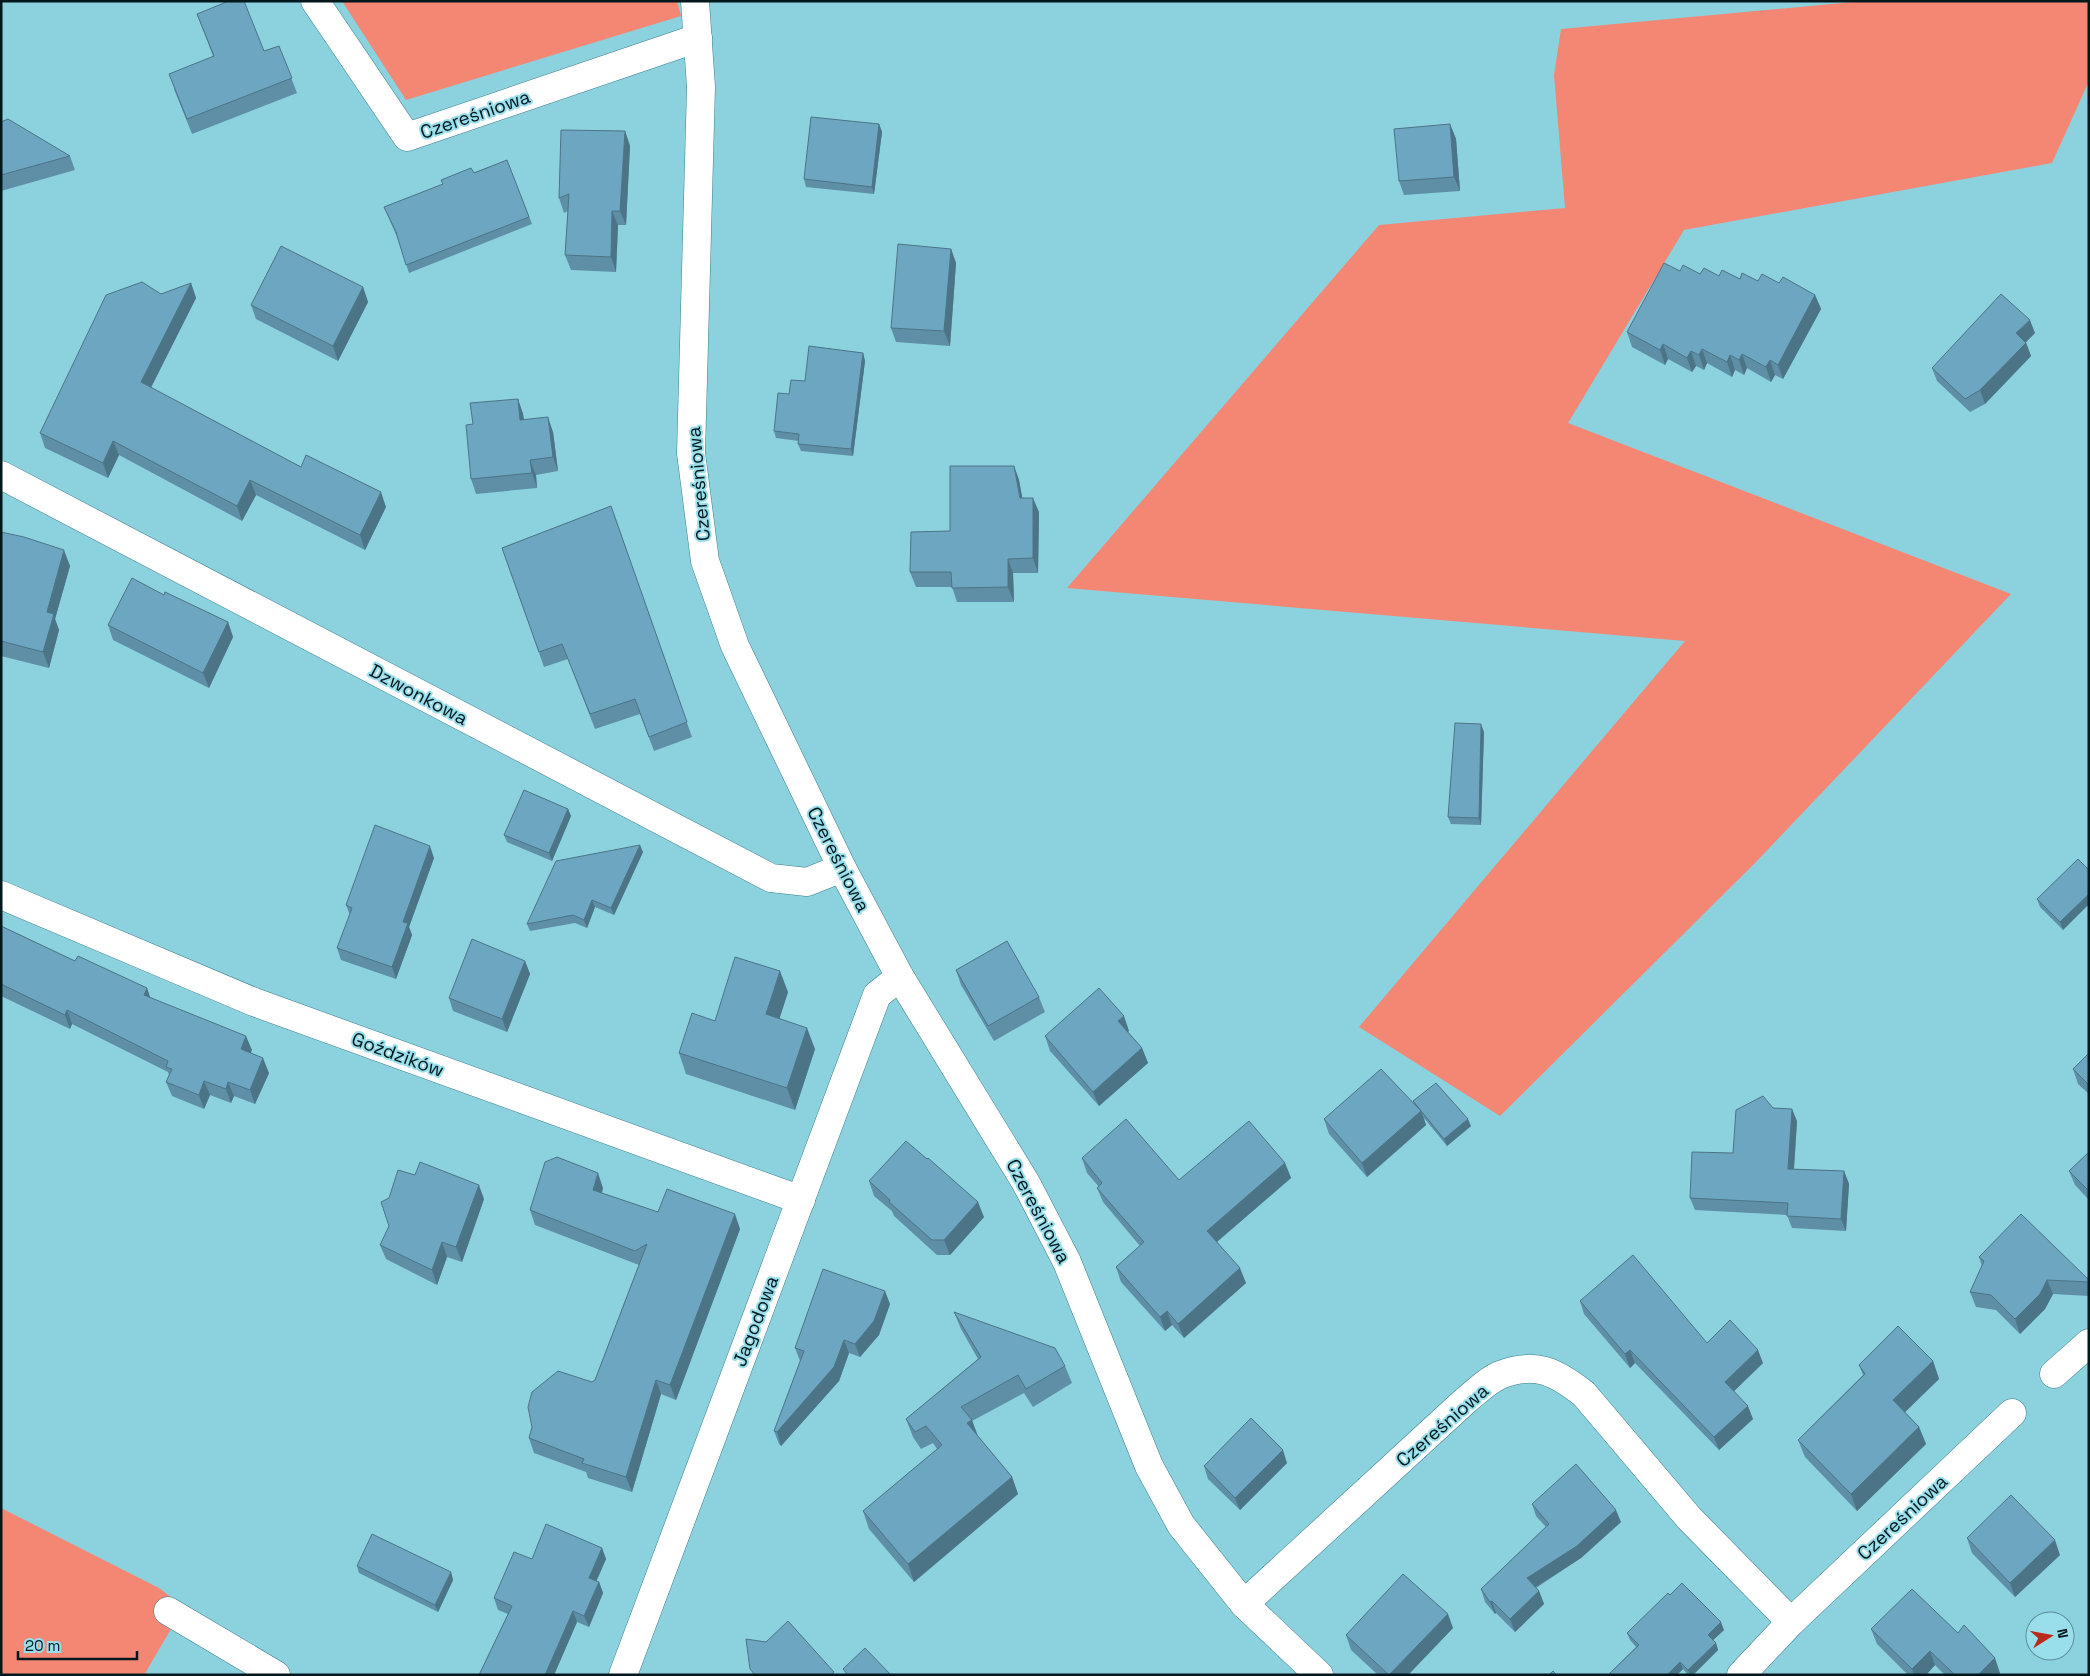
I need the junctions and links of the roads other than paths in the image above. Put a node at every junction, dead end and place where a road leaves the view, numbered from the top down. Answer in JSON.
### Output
{"nodes":[{"id":1,"x":315,"y":1,"type":"edge"},
{"id":2,"x":695,"y":1,"type":"edge"},
{"id":3,"x":698,"y":38,"type":"junction"},
{"id":4,"x":1,"y":475,"type":"edge"},
{"id":5,"x":842,"y":868,"type":"junction"},
{"id":6,"x":1,"y":895,"type":"edge"},
{"id":7,"x":900,"y":977,"type":"junction"},
{"id":8,"x":800,"y":1200,"type":"junction"},
{"id":9,"x":2089,"y":1343,"type":"edge"},
{"id":10,"x":2054,"y":1374,"type":"dead end"},
{"id":11,"x":2012,"y":1413,"type":"dead end"},
{"id":12,"x":1244,"y":1604,"type":"junction"},
{"id":13,"x":168,"y":1611,"type":"dead end"},
{"id":14,"x":1791,"y":1622,"type":"junction"},
{"id":15,"x":276,"y":1675,"type":"edge"},
{"id":16,"x":623,"y":1675,"type":"edge"},
{"id":17,"x":1319,"y":1675,"type":"edge"},
{"id":18,"x":1741,"y":1675,"type":"edge"}],
"edges":[{"from":1,"to":3,"type":"street","name":"Czereśniowa"},
{"from":2,"to":3,"type":"street","name":"Czereśniowa"},
{"from":3,"to":5,"type":"street","name":"Czereśniowa"},
{"from":4,"to":5,"type":"street","name":"Dzwonkowa"},
{"from":5,"to":7,"type":"street","name":"Czereśniowa"},
{"from":6,"to":8,"type":"street","name":"Goździków"},
{"from":7,"to":8,"type":"street","name":"Jagodowa"},
{"from":7,"to":12,"type":"street","name":"Czereśniowa"},
{"from":8,"to":16,"type":"street","name":"Jagodowa"},
{"from":9,"to":10,"type":"street"},
{"from":11,"to":14,"type":"street","name":"Czereśniowa"},
{"from":12,"to":14,"type":"street","name":"Czereśniowa"},
{"from":12,"to":17,"type":"street","name":"Czereśniowa"},
{"from":13,"to":15,"type":"street"},
{"from":14,"to":18,"type":"street","name":"Czereśniowa"}]}
